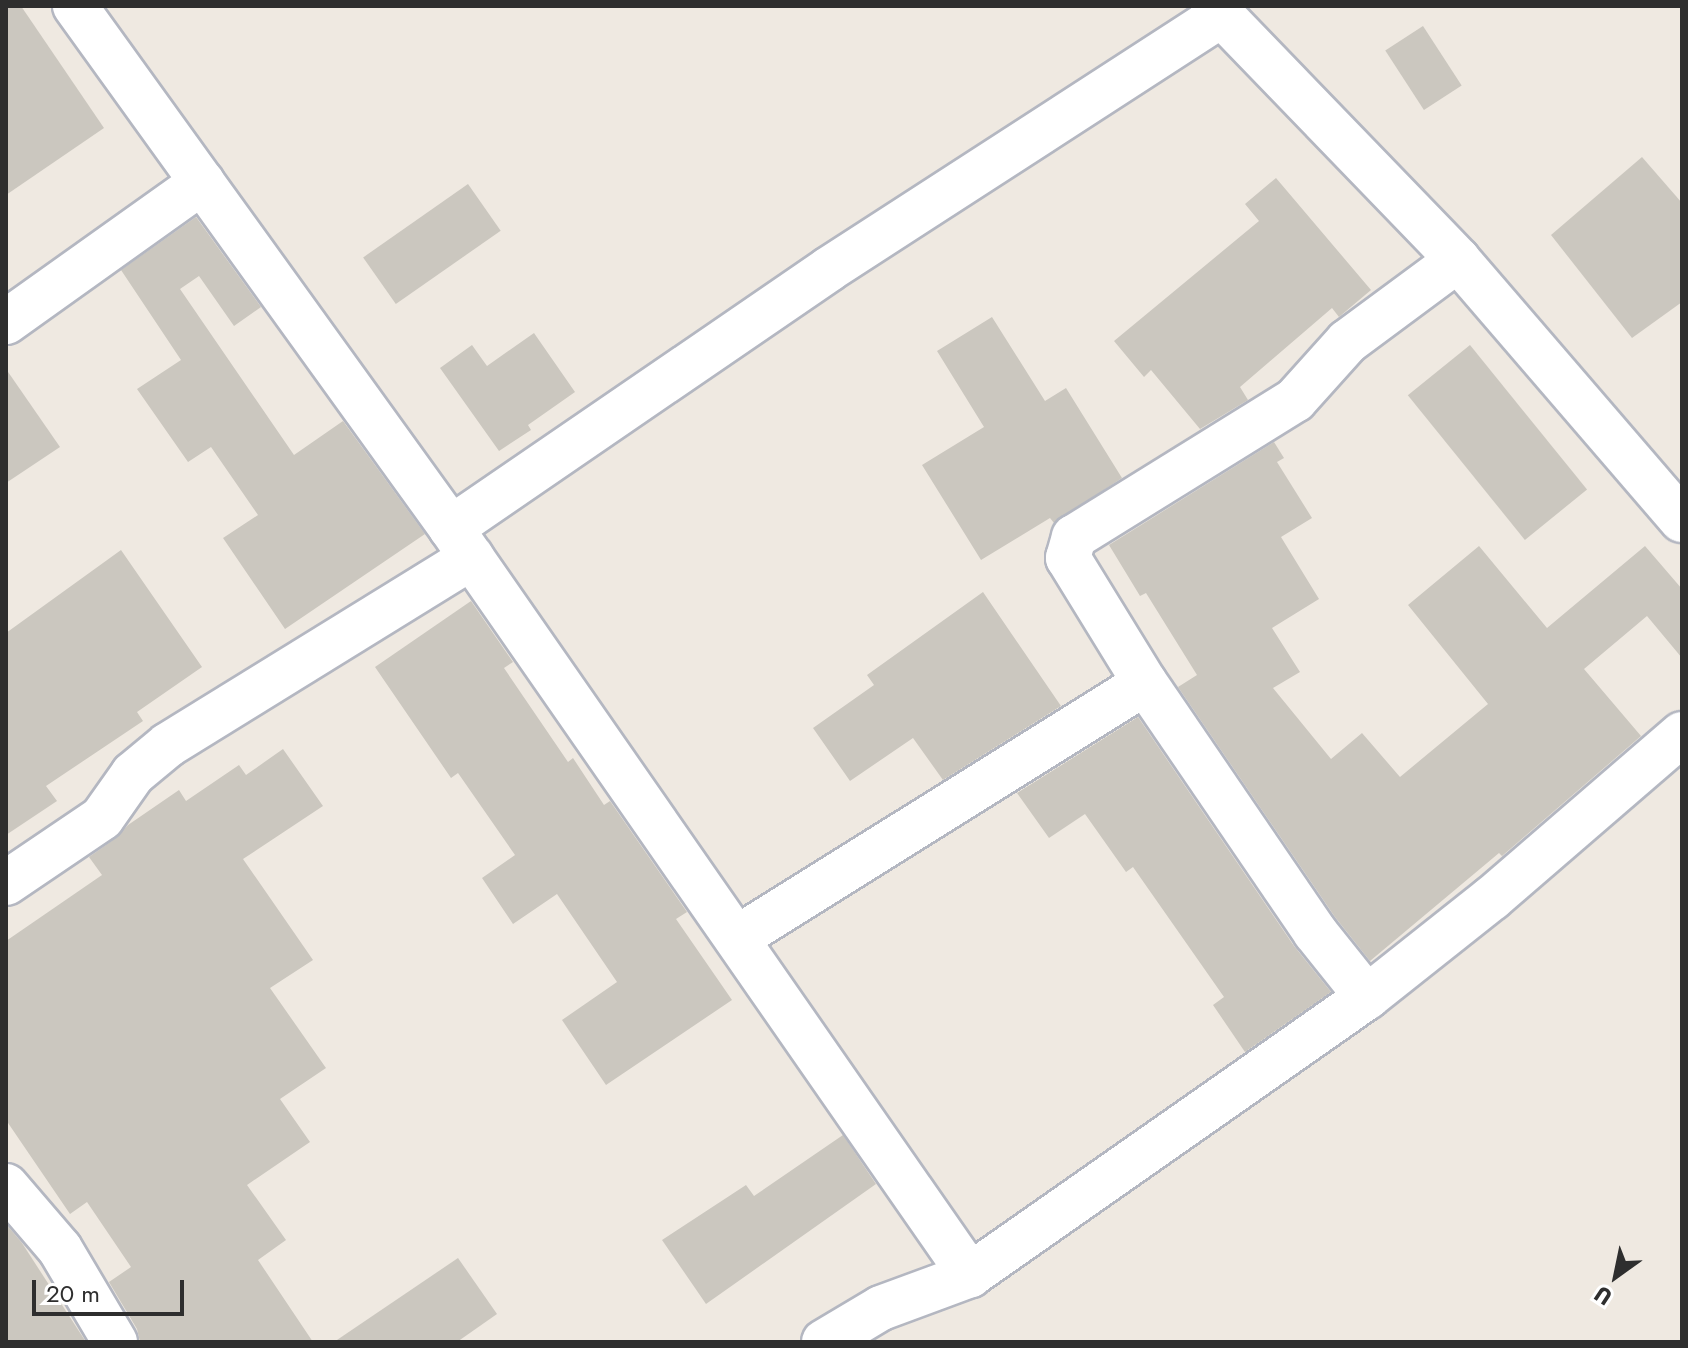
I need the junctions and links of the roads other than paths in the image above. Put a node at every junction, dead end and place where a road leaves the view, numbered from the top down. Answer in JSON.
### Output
{"nodes":[{"id":1,"x":75,"y":6,"type":"edge"},
{"id":2,"x":1217,"y":10,"type":"edge"},
{"id":3,"x":202,"y":182,"type":"junction"},
{"id":4,"x":1458,"y":260,"type":"junction"},
{"id":5,"x":6,"y":322,"type":"edge"},
{"id":6,"x":1682,"y":520,"type":"edge"},
{"id":7,"x":462,"y":542,"type":"junction"},
{"id":8,"x":1145,"y":683,"type":"junction"},
{"id":9,"x":1682,"y":734,"type":"edge"},
{"id":10,"x":6,"y":883,"type":"edge"},
{"id":11,"x":737,"y":938,"type":"junction"},
{"id":12,"x":1367,"y":997,"type":"junction"},
{"id":13,"x":9,"y":1197,"type":"edge"},
{"id":14,"x":970,"y":1275,"type":"junction"},
{"id":15,"x":115,"y":1342,"type":"edge"},
{"id":16,"x":824,"y":1342,"type":"edge"}],
"edges":[{"from":1,"to":3,"type":"street"},
{"from":2,"to":4,"type":"street"},
{"from":2,"to":7,"type":"street"},
{"from":3,"to":5,"type":"street"},
{"from":3,"to":7,"type":"street"},
{"from":4,"to":6,"type":"street"},
{"from":4,"to":8,"type":"street"},
{"from":7,"to":10,"type":"street"},
{"from":7,"to":11,"type":"street"},
{"from":8,"to":11,"type":"street"},
{"from":8,"to":12,"type":"street"},
{"from":9,"to":12,"type":"street"},
{"from":11,"to":14,"type":"street"},
{"from":12,"to":14,"type":"street"},
{"from":13,"to":15,"type":"street"},
{"from":14,"to":16,"type":"street"}]}
